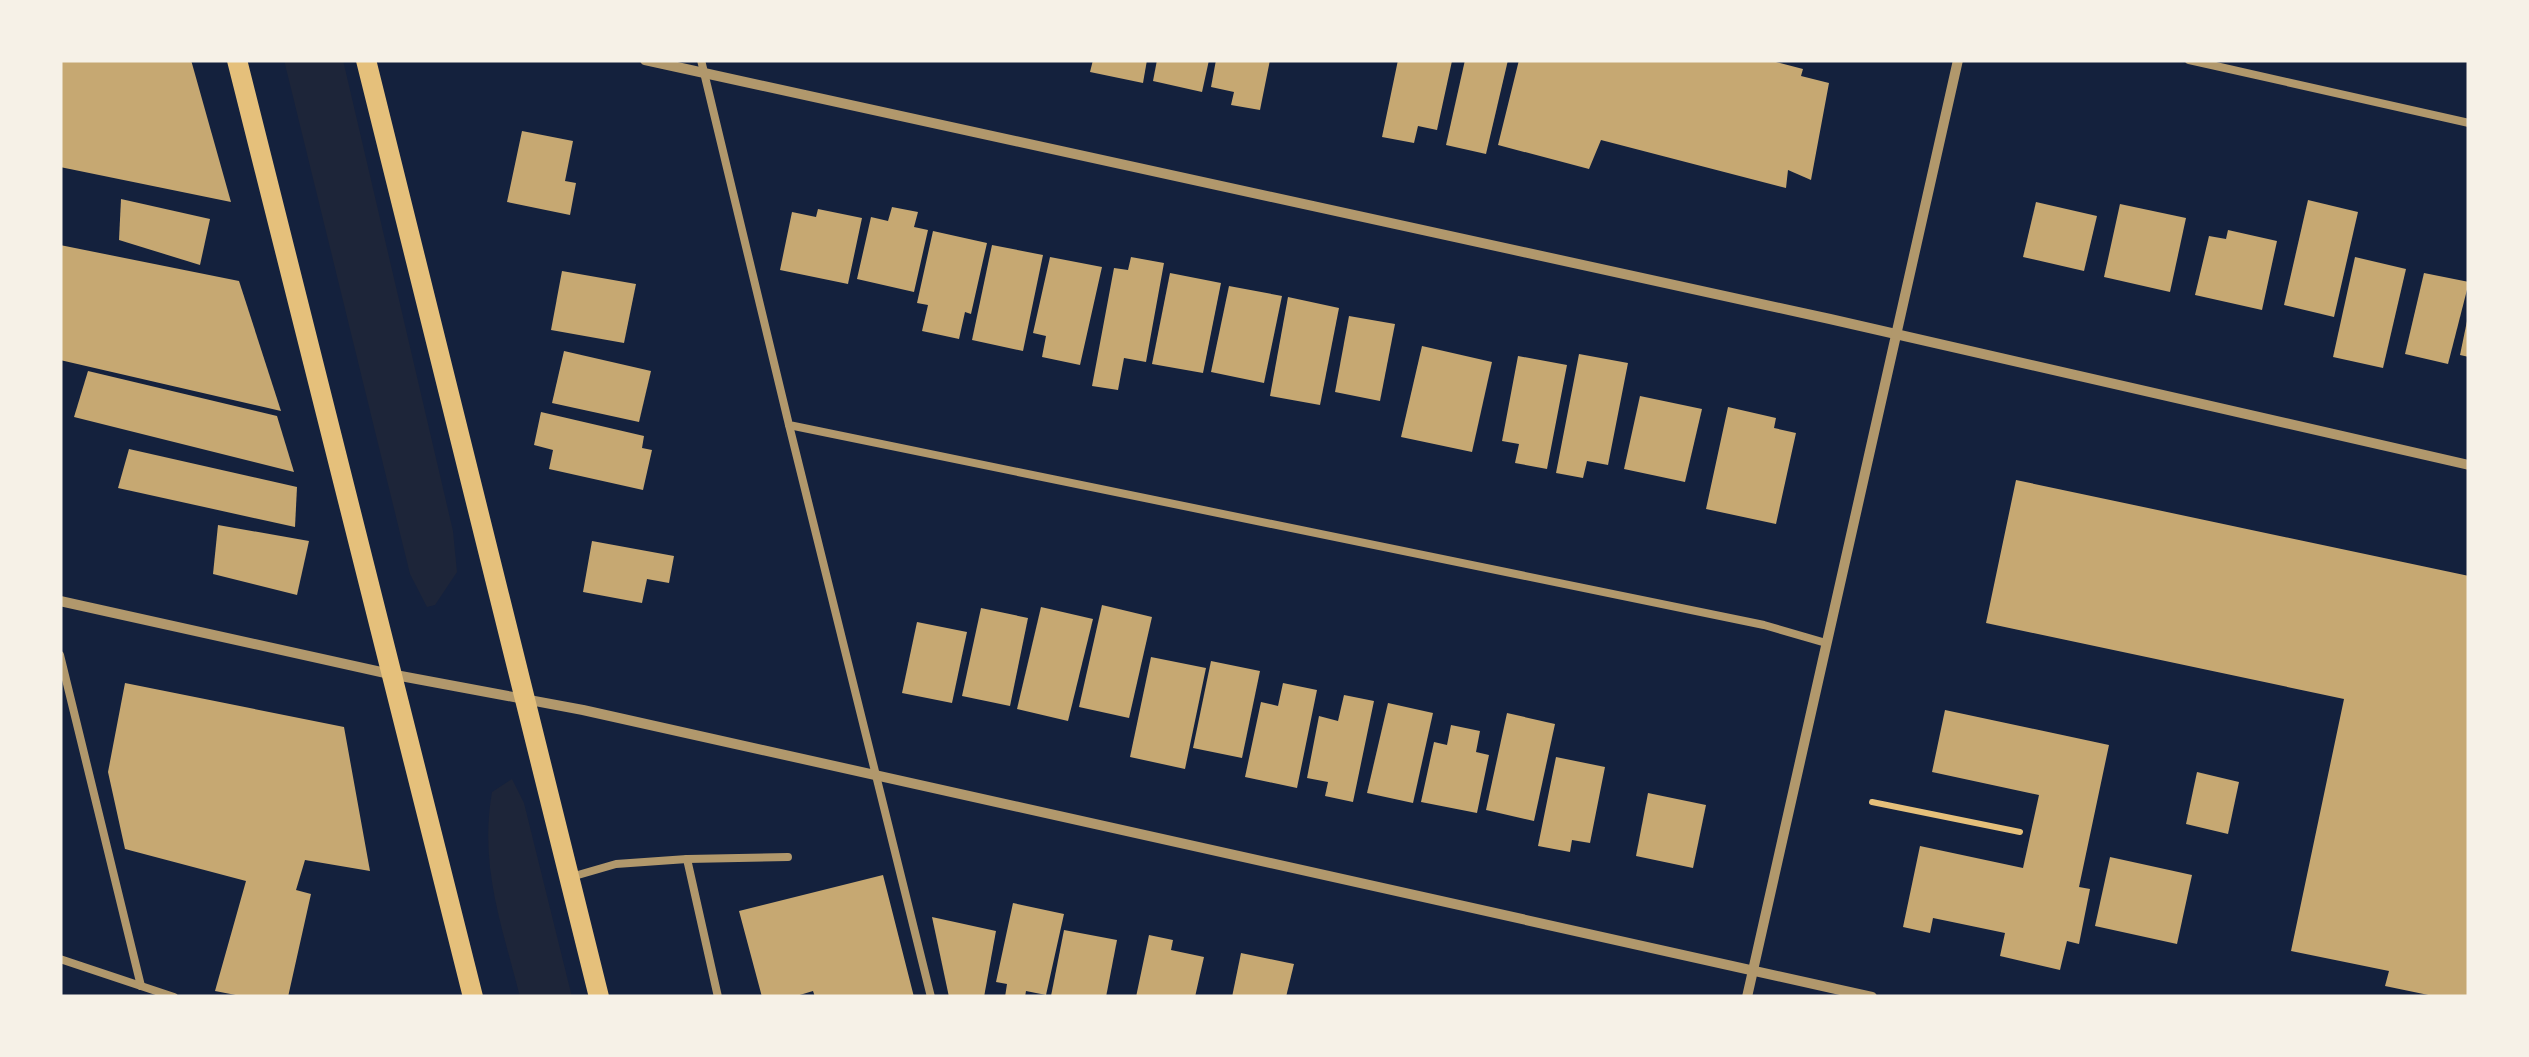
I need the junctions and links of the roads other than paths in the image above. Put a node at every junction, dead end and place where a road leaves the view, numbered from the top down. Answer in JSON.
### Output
{"nodes":[{"id":1,"x":237,"y":60,"type":"edge"},
{"id":2,"x":366,"y":60,"type":"edge"},
{"id":3,"x":646,"y":60,"type":"edge"},
{"id":4,"x":701,"y":60,"type":"edge"},
{"id":5,"x":1958,"y":60,"type":"edge"},
{"id":6,"x":2189,"y":60,"type":"edge"},
{"id":7,"x":704,"y":73,"type":"junction"},
{"id":8,"x":2469,"y":123,"type":"edge"},
{"id":9,"x":1896,"y":334,"type":"junction"},
{"id":10,"x":790,"y":426,"type":"junction"},
{"id":11,"x":2469,"y":466,"type":"edge"},
{"id":12,"x":60,"y":601,"type":"edge"},
{"id":13,"x":1826,"y":643,"type":"junction"},
{"id":14,"x":60,"y":655,"type":"edge"},
{"id":15,"x":390,"y":674,"type":"junction"},
{"id":16,"x":523,"y":697,"type":"junction"},
{"id":17,"x":877,"y":776,"type":"junction"},
{"id":18,"x":788,"y":857,"type":"dead end"},
{"id":19,"x":687,"y":859,"type":"junction"},
{"id":20,"x":571,"y":877,"type":"junction"},
{"id":21,"x":60,"y":959,"type":"edge"},
{"id":22,"x":1752,"y":972,"type":"junction"},
{"id":23,"x":141,"y":986,"type":"junction"},
{"id":24,"x":174,"y":997,"type":"edge"},
{"id":25,"x":473,"y":997,"type":"edge"},
{"id":26,"x":599,"y":997,"type":"edge"},
{"id":27,"x":718,"y":997,"type":"edge"},
{"id":28,"x":931,"y":997,"type":"edge"},
{"id":29,"x":1747,"y":997,"type":"edge"},
{"id":30,"x":1872,"y":997,"type":"edge"}],
"edges":[{"from":1,"to":15,"type":"main road"},
{"from":2,"to":16,"type":"main road"},
{"from":3,"to":7,"type":"street"},
{"from":4,"to":7,"type":"lane"},
{"from":5,"to":9,"type":"street"},
{"from":6,"to":8,"type":"lane"},
{"from":7,"to":9,"type":"street"},
{"from":7,"to":10,"type":"lane"},
{"from":9,"to":11,"type":"street"},
{"from":9,"to":13,"type":"street"},
{"from":10,"to":13,"type":"lane"},
{"from":10,"to":17,"type":"lane"},
{"from":12,"to":15,"type":"street"},
{"from":13,"to":22,"type":"street"},
{"from":14,"to":23,"type":"lane"},
{"from":15,"to":16,"type":"street"},
{"from":15,"to":25,"type":"main road"},
{"from":16,"to":17,"type":"street"},
{"from":16,"to":20,"type":"main road"},
{"from":17,"to":22,"type":"street"},
{"from":17,"to":28,"type":"lane"},
{"from":18,"to":19,"type":"lane"},
{"from":19,"to":20,"type":"lane"},
{"from":19,"to":27,"type":"lane"},
{"from":20,"to":26,"type":"main road"},
{"from":21,"to":23,"type":"lane"},
{"from":22,"to":29,"type":"street"},
{"from":22,"to":30,"type":"street"},
{"from":23,"to":24,"type":"lane"}]}
